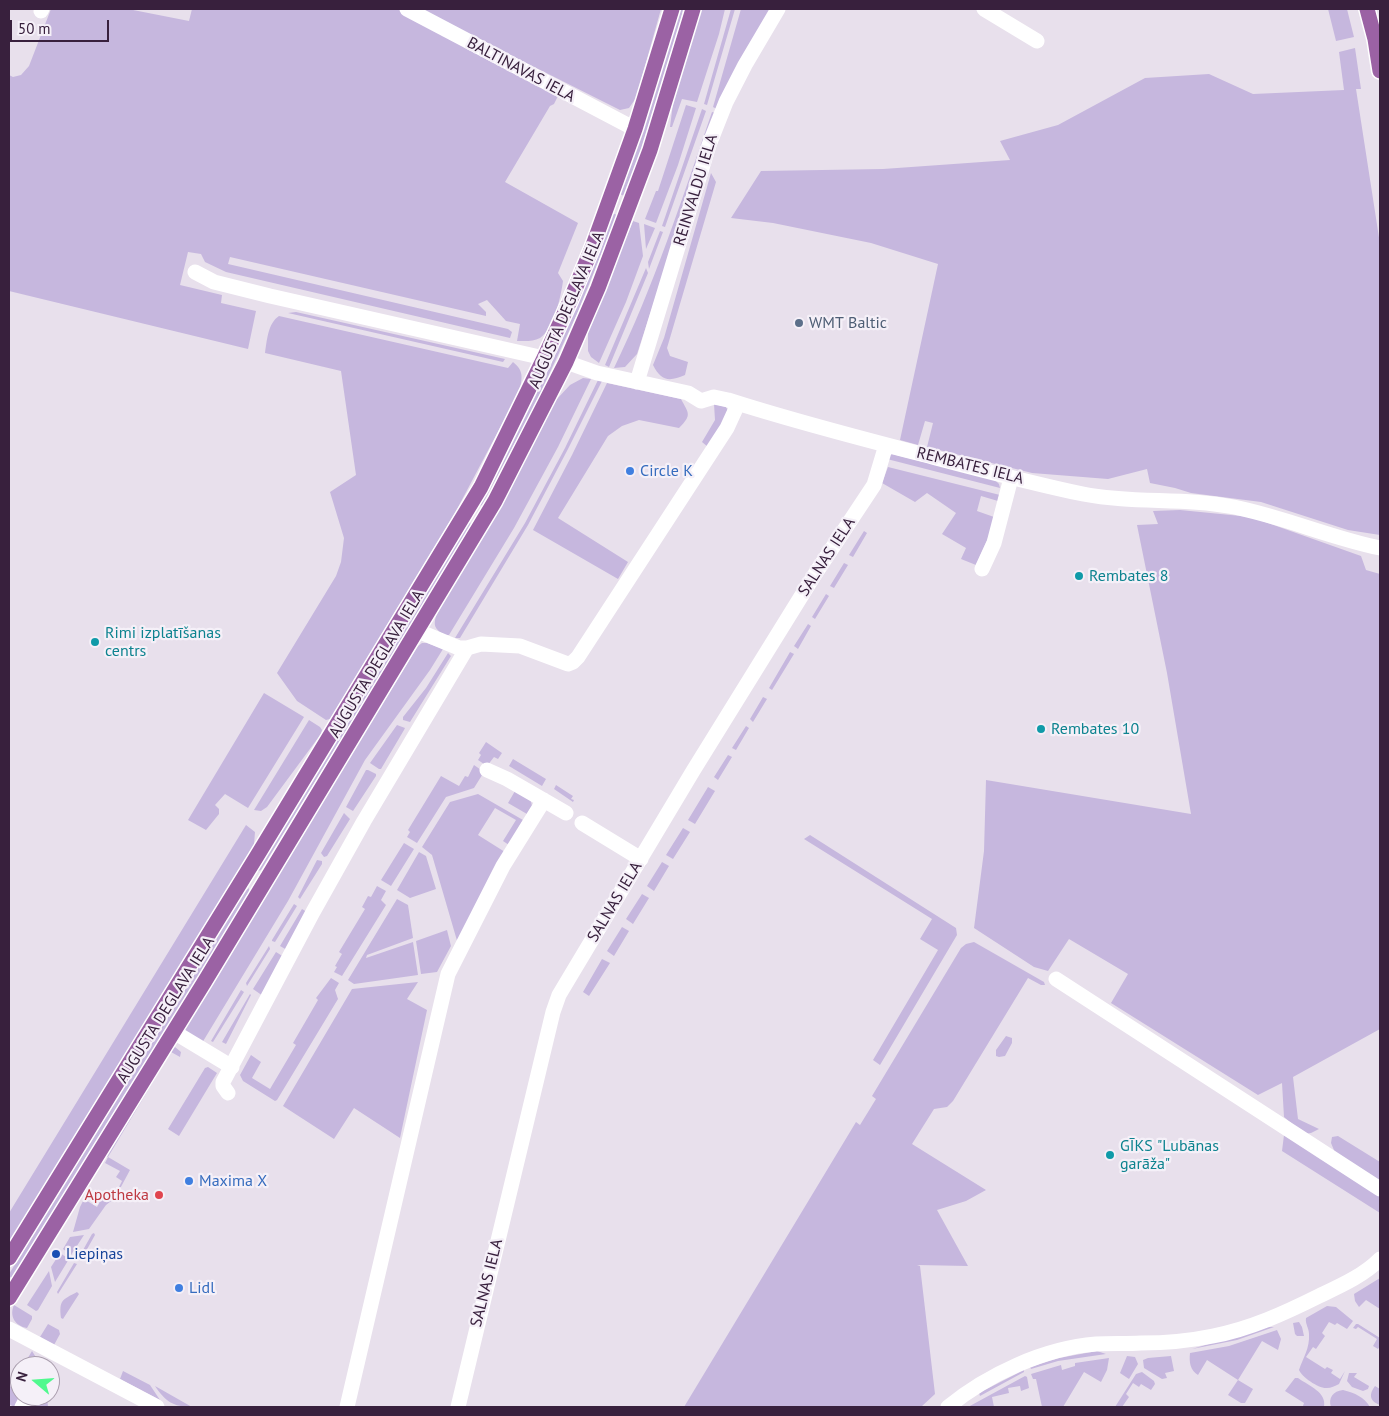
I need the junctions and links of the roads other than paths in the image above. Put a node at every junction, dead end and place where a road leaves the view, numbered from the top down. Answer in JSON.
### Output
{"nodes":[{"id":1,"x":407,"y":9,"type":"edge"},
{"id":2,"x":672,"y":9,"type":"edge"},
{"id":3,"x":693,"y":9,"type":"edge"},
{"id":4,"x":778,"y":9,"type":"edge"},
{"id":5,"x":984,"y":9,"type":"edge"},
{"id":6,"x":1366,"y":9,"type":"edge"},
{"id":7,"x":1037,"y":41,"type":"dead end"},
{"id":8,"x":1380,"y":71,"type":"edge"},
{"id":9,"x":635,"y":129,"type":"junction"},
{"id":10,"x":195,"y":272,"type":"dead end"},
{"id":11,"x":544,"y":358,"type":"junction"},
{"id":12,"x":566,"y":362,"type":"junction"},
{"id":13,"x":637,"y":382,"type":"junction"},
{"id":14,"x":738,"y":404,"type":"junction"},
{"id":15,"x":886,"y":445,"type":"junction"},
{"id":16,"x":1011,"y":478,"type":"junction"},
{"id":17,"x":467,"y":509,"type":"junction"},
{"id":18,"x":484,"y":519,"type":"junction"},
{"id":19,"x":1380,"y":548,"type":"edge"},
{"id":20,"x":982,"y":569,"type":"dead end"},
{"id":21,"x":418,"y":631,"type":"junction"},
{"id":22,"x":467,"y":648,"type":"junction"},
{"id":23,"x":487,"y":770,"type":"dead end"},
{"id":24,"x":544,"y":800,"type":"junction"},
{"id":25,"x":566,"y":813,"type":"dead end"},
{"id":26,"x":582,"y":824,"type":"dead end"},
{"id":27,"x":641,"y":859,"type":"junction"},
{"id":28,"x":1056,"y":979,"type":"dead end"},
{"id":29,"x":174,"y":1032,"type":"junction"},
{"id":30,"x":232,"y":1067,"type":"junction"},
{"id":31,"x":228,"y":1094,"type":"dead end"},
{"id":32,"x":1380,"y":1189,"type":"edge"},
{"id":33,"x":9,"y":1258,"type":"edge"},
{"id":34,"x":1380,"y":1259,"type":"edge"},
{"id":35,"x":9,"y":1298,"type":"edge"},
{"id":36,"x":9,"y":1330,"type":"edge"},
{"id":37,"x":45,"y":1356,"type":"edge"},
{"id":38,"x":60,"y":1364,"type":"edge"},
{"id":39,"x":157,"y":1407,"type":"edge"},
{"id":40,"x":347,"y":1407,"type":"edge"},
{"id":41,"x":458,"y":1407,"type":"edge"},
{"id":42,"x":948,"y":1407,"type":"edge"}],
"edges":[{"from":1,"to":9,"type":"street","name":"BALTINAVAS IELA"},
{"from":2,"to":9,"type":"main road","name":"AUGUSTA DEGLAVA IELA"},
{"from":3,"to":12,"type":"main road","name":"AUGUSTA DEGLAVA IELA"},
{"from":4,"to":13,"type":"street","name":"REINVALDU IELA"},
{"from":5,"to":7,"type":"street"},
{"from":6,"to":8,"type":"main road"},
{"from":9,"to":11,"type":"main road","name":"AUGUSTA DEGLAVA IELA"},
{"from":10,"to":11,"type":"street"},
{"from":11,"to":17,"type":"main road","name":"AUGUSTA DEGLAVA IELA"},
{"from":12,"to":13,"type":"street","name":"REMBATES IELA"},
{"from":12,"to":18,"type":"main road","name":"AUGUSTA DEGLAVA IELA"},
{"from":13,"to":14,"type":"street","name":"REMBATES IELA"},
{"from":14,"to":15,"type":"street","name":"REMBATES IELA"},
{"from":14,"to":22,"type":"street"},
{"from":15,"to":16,"type":"street","name":"REMBATES IELA"},
{"from":15,"to":27,"type":"street","name":"SALNAS IELA"},
{"from":16,"to":19,"type":"street","name":"REMBATES IELA"},
{"from":16,"to":20,"type":"street"},
{"from":17,"to":18,"type":"main road"},
{"from":17,"to":33,"type":"main road","name":"AUGUSTA DEGLAVA IELA"},
{"from":18,"to":21,"type":"main road","name":"AUGUSTA DEGLAVA IELA"},
{"from":21,"to":22,"type":"street"},
{"from":21,"to":29,"type":"main road","name":"AUGUSTA DEGLAVA IELA"},
{"from":22,"to":30,"type":"street"},
{"from":23,"to":24,"type":"street"},
{"from":24,"to":25,"type":"street"},
{"from":24,"to":40,"type":"street"},
{"from":26,"to":27,"type":"street"},
{"from":27,"to":41,"type":"street","name":"SALNAS IELA"},
{"from":28,"to":32,"type":"street"},
{"from":29,"to":30,"type":"street"},
{"from":29,"to":35,"type":"main road","name":"AUGUSTA DEGLAVA IELA"},
{"from":30,"to":31,"type":"street"},
{"from":34,"to":42,"type":"street"},
{"from":36,"to":37,"type":"street"},
{"from":38,"to":39,"type":"street"}]}
